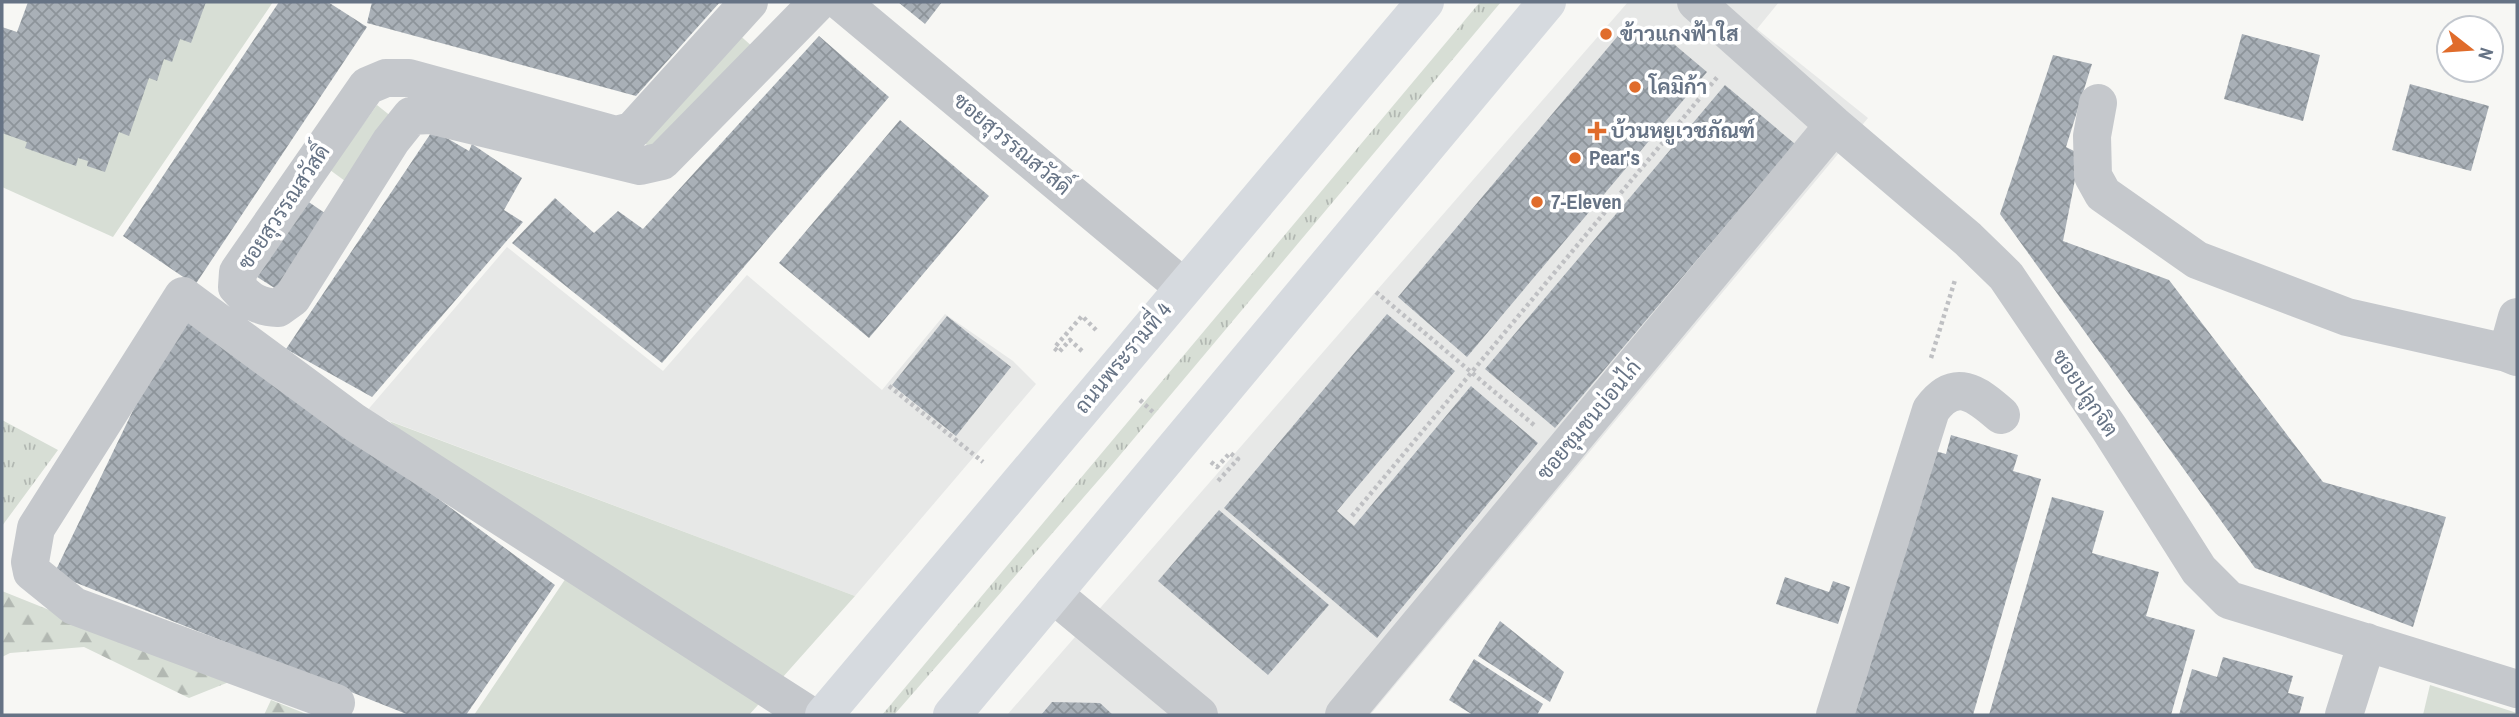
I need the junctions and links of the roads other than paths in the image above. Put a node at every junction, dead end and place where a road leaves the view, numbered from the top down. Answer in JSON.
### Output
{"nodes":[{"id":1,"x":749,"y":2,"type":"edge"},
{"id":2,"x":818,"y":2,"type":"edge"},
{"id":3,"x":841,"y":2,"type":"edge"},
{"id":4,"x":1425,"y":2,"type":"edge"},
{"id":5,"x":1547,"y":2,"type":"edge"},
{"id":6,"x":1696,"y":2,"type":"edge"},
{"id":7,"x":386,"y":78,"type":"junction"},
{"id":8,"x":2098,"y":103,"type":"dead end"},
{"id":9,"x":411,"y":117,"type":"junction"},
{"id":10,"x":1834,"y":125,"type":"junction"},
{"id":11,"x":628,"y":149,"type":"junction"},
{"id":12,"x":304,"y":176,"type":"junction"},
{"id":13,"x":351,"y":205,"type":"junction"},
{"id":14,"x":1183,"y":287,"type":"junction"},
{"id":15,"x":2517,"y":317,"type":"edge"},
{"id":16,"x":2512,"y":355,"type":"edge"},
{"id":17,"x":2001,"y":415,"type":"dead end"},
{"id":18,"x":1053,"y":594,"type":"junction"},
{"id":19,"x":2367,"y":642,"type":"junction"},
{"id":20,"x":2517,"y":689,"type":"edge"},
{"id":21,"x":335,"y":703,"type":"dead end"},
{"id":22,"x":809,"y":715,"type":"edge"},
{"id":23,"x":824,"y":715,"type":"edge"},
{"id":24,"x":952,"y":715,"type":"edge"},
{"id":25,"x":1199,"y":715,"type":"edge"},
{"id":26,"x":1344,"y":715,"type":"edge"},
{"id":27,"x":1835,"y":715,"type":"edge"},
{"id":28,"x":2344,"y":715,"type":"edge"}],
"edges":[{"from":1,"to":11,"type":"street"},
{"from":2,"to":11,"type":"street"},
{"from":3,"to":14,"type":"street","name":"ซอยสุวรรณสวัสดิ์"},
{"from":4,"to":14,"type":"main road","name":"ถนนพระรามที่ 4"},
{"from":5,"to":18,"type":"main road"},
{"from":6,"to":10,"type":"street","name":"ซอยปลูกจิต"},
{"from":7,"to":9,"type":"street"},
{"from":7,"to":11,"type":"street"},
{"from":7,"to":12,"type":"street","name":"ซอยสุวรรณสวัสดิ์"},
{"from":8,"to":16,"type":"street"},
{"from":9,"to":11,"type":"street"},
{"from":9,"to":13,"type":"street","name":"ซอยสุวรรณสวัสดิ์"},
{"from":10,"to":19,"type":"street","name":"ซอยปลูกจิต"},
{"from":10,"to":26,"type":"street","name":"ซอยชุมชนบ่อนไก่"},
{"from":12,"to":13,"type":"street"},
{"from":12,"to":13,"type":"street","name":"ซอยสุวรรณสวัสดิ์"},
{"from":14,"to":23,"type":"main road","name":"ถนนพระรามที่ 4"},
{"from":15,"to":16,"type":"street"},
{"from":17,"to":27,"type":"street"},
{"from":18,"to":24,"type":"main road"},
{"from":18,"to":25,"type":"street"},
{"from":19,"to":20,"type":"street","name":"ซอยปลูกจิต"},
{"from":19,"to":28,"type":"street"},
{"from":21,"to":22,"type":"street"}]}
